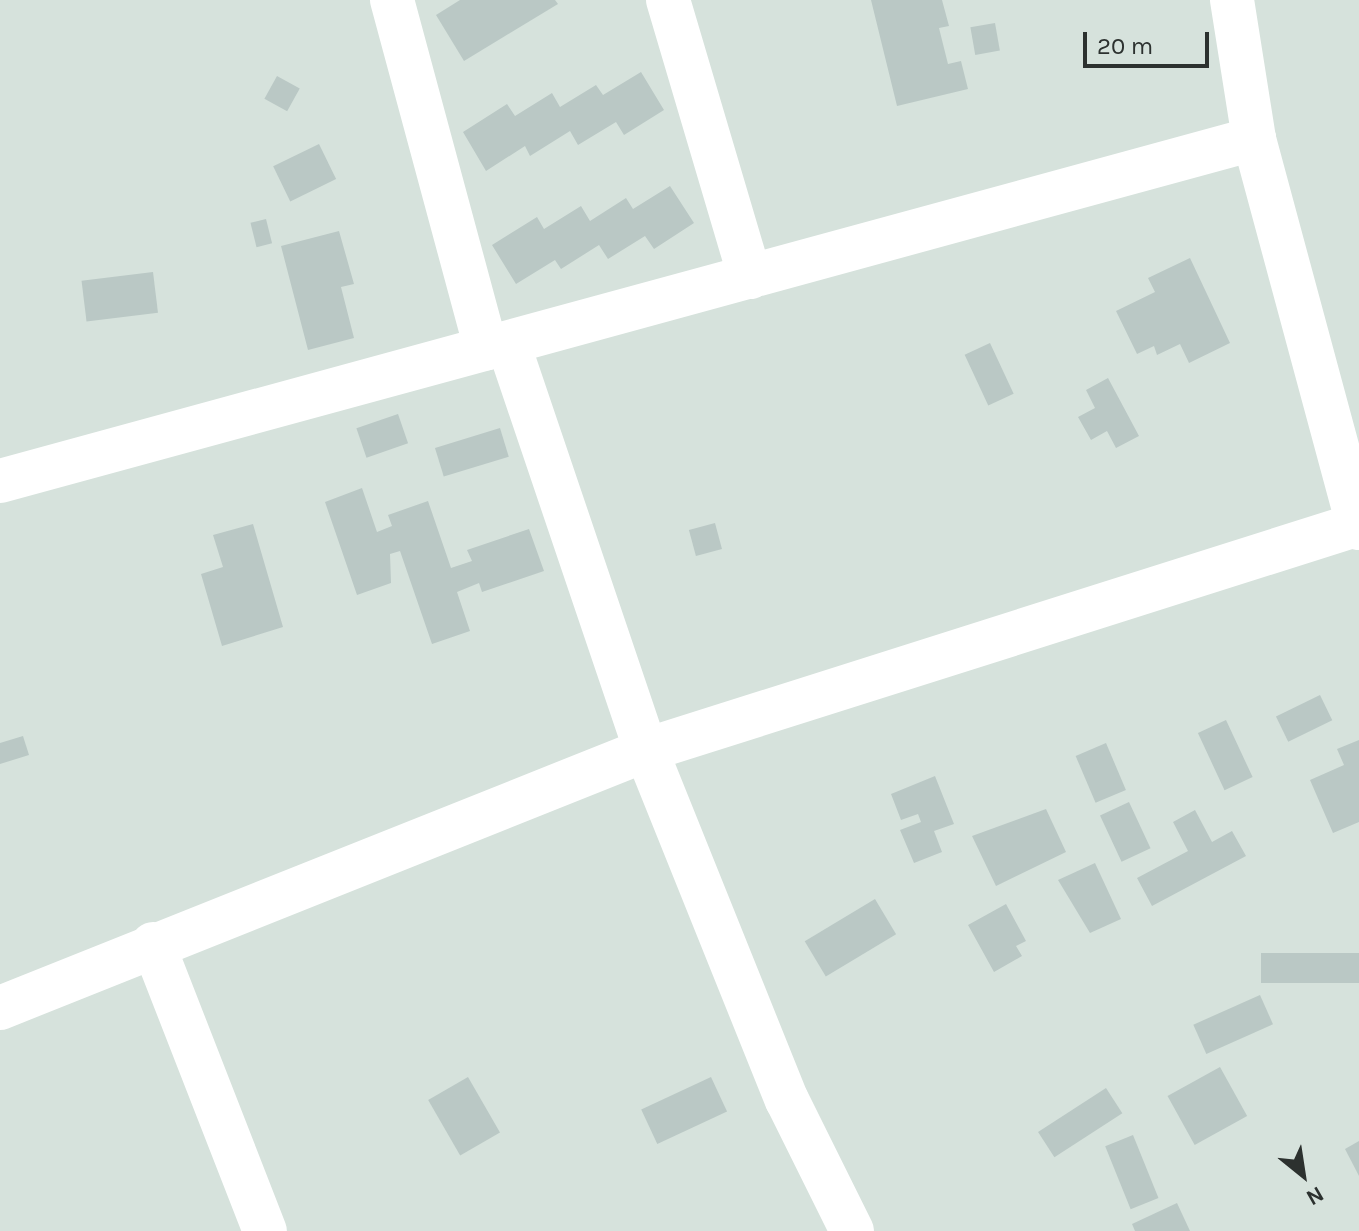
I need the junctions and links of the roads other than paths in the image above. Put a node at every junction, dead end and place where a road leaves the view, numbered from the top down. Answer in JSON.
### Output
{"nodes":[{"id":1,"x":392,"y":0,"type":"edge"},
{"id":2,"x":668,"y":0,"type":"edge"},
{"id":3,"x":1232,"y":0,"type":"edge"},
{"id":4,"x":1254,"y":139,"type":"junction"},
{"id":5,"x":750,"y":277,"type":"junction"},
{"id":6,"x":497,"y":346,"type":"junction"},
{"id":7,"x":0,"y":481,"type":"edge"},
{"id":8,"x":1358,"y":525,"type":"edge"},
{"id":9,"x":646,"y":750,"type":"junction"},
{"id":10,"x":153,"y":944,"type":"junction"},
{"id":11,"x":0,"y":1008,"type":"edge"},
{"id":12,"x":265,"y":1231,"type":"edge"},
{"id":13,"x":852,"y":1231,"type":"edge"}],
"edges":[{"from":1,"to":6,"type":"street"},
{"from":2,"to":5,"type":"street"},
{"from":3,"to":4,"type":"street"},
{"from":4,"to":5,"type":"street"},
{"from":4,"to":8,"type":"street"},
{"from":5,"to":6,"type":"street"},
{"from":6,"to":7,"type":"street"},
{"from":6,"to":9,"type":"street"},
{"from":8,"to":9,"type":"street"},
{"from":9,"to":10,"type":"street"},
{"from":9,"to":13,"type":"street"},
{"from":10,"to":11,"type":"street"},
{"from":10,"to":12,"type":"street"}]}
